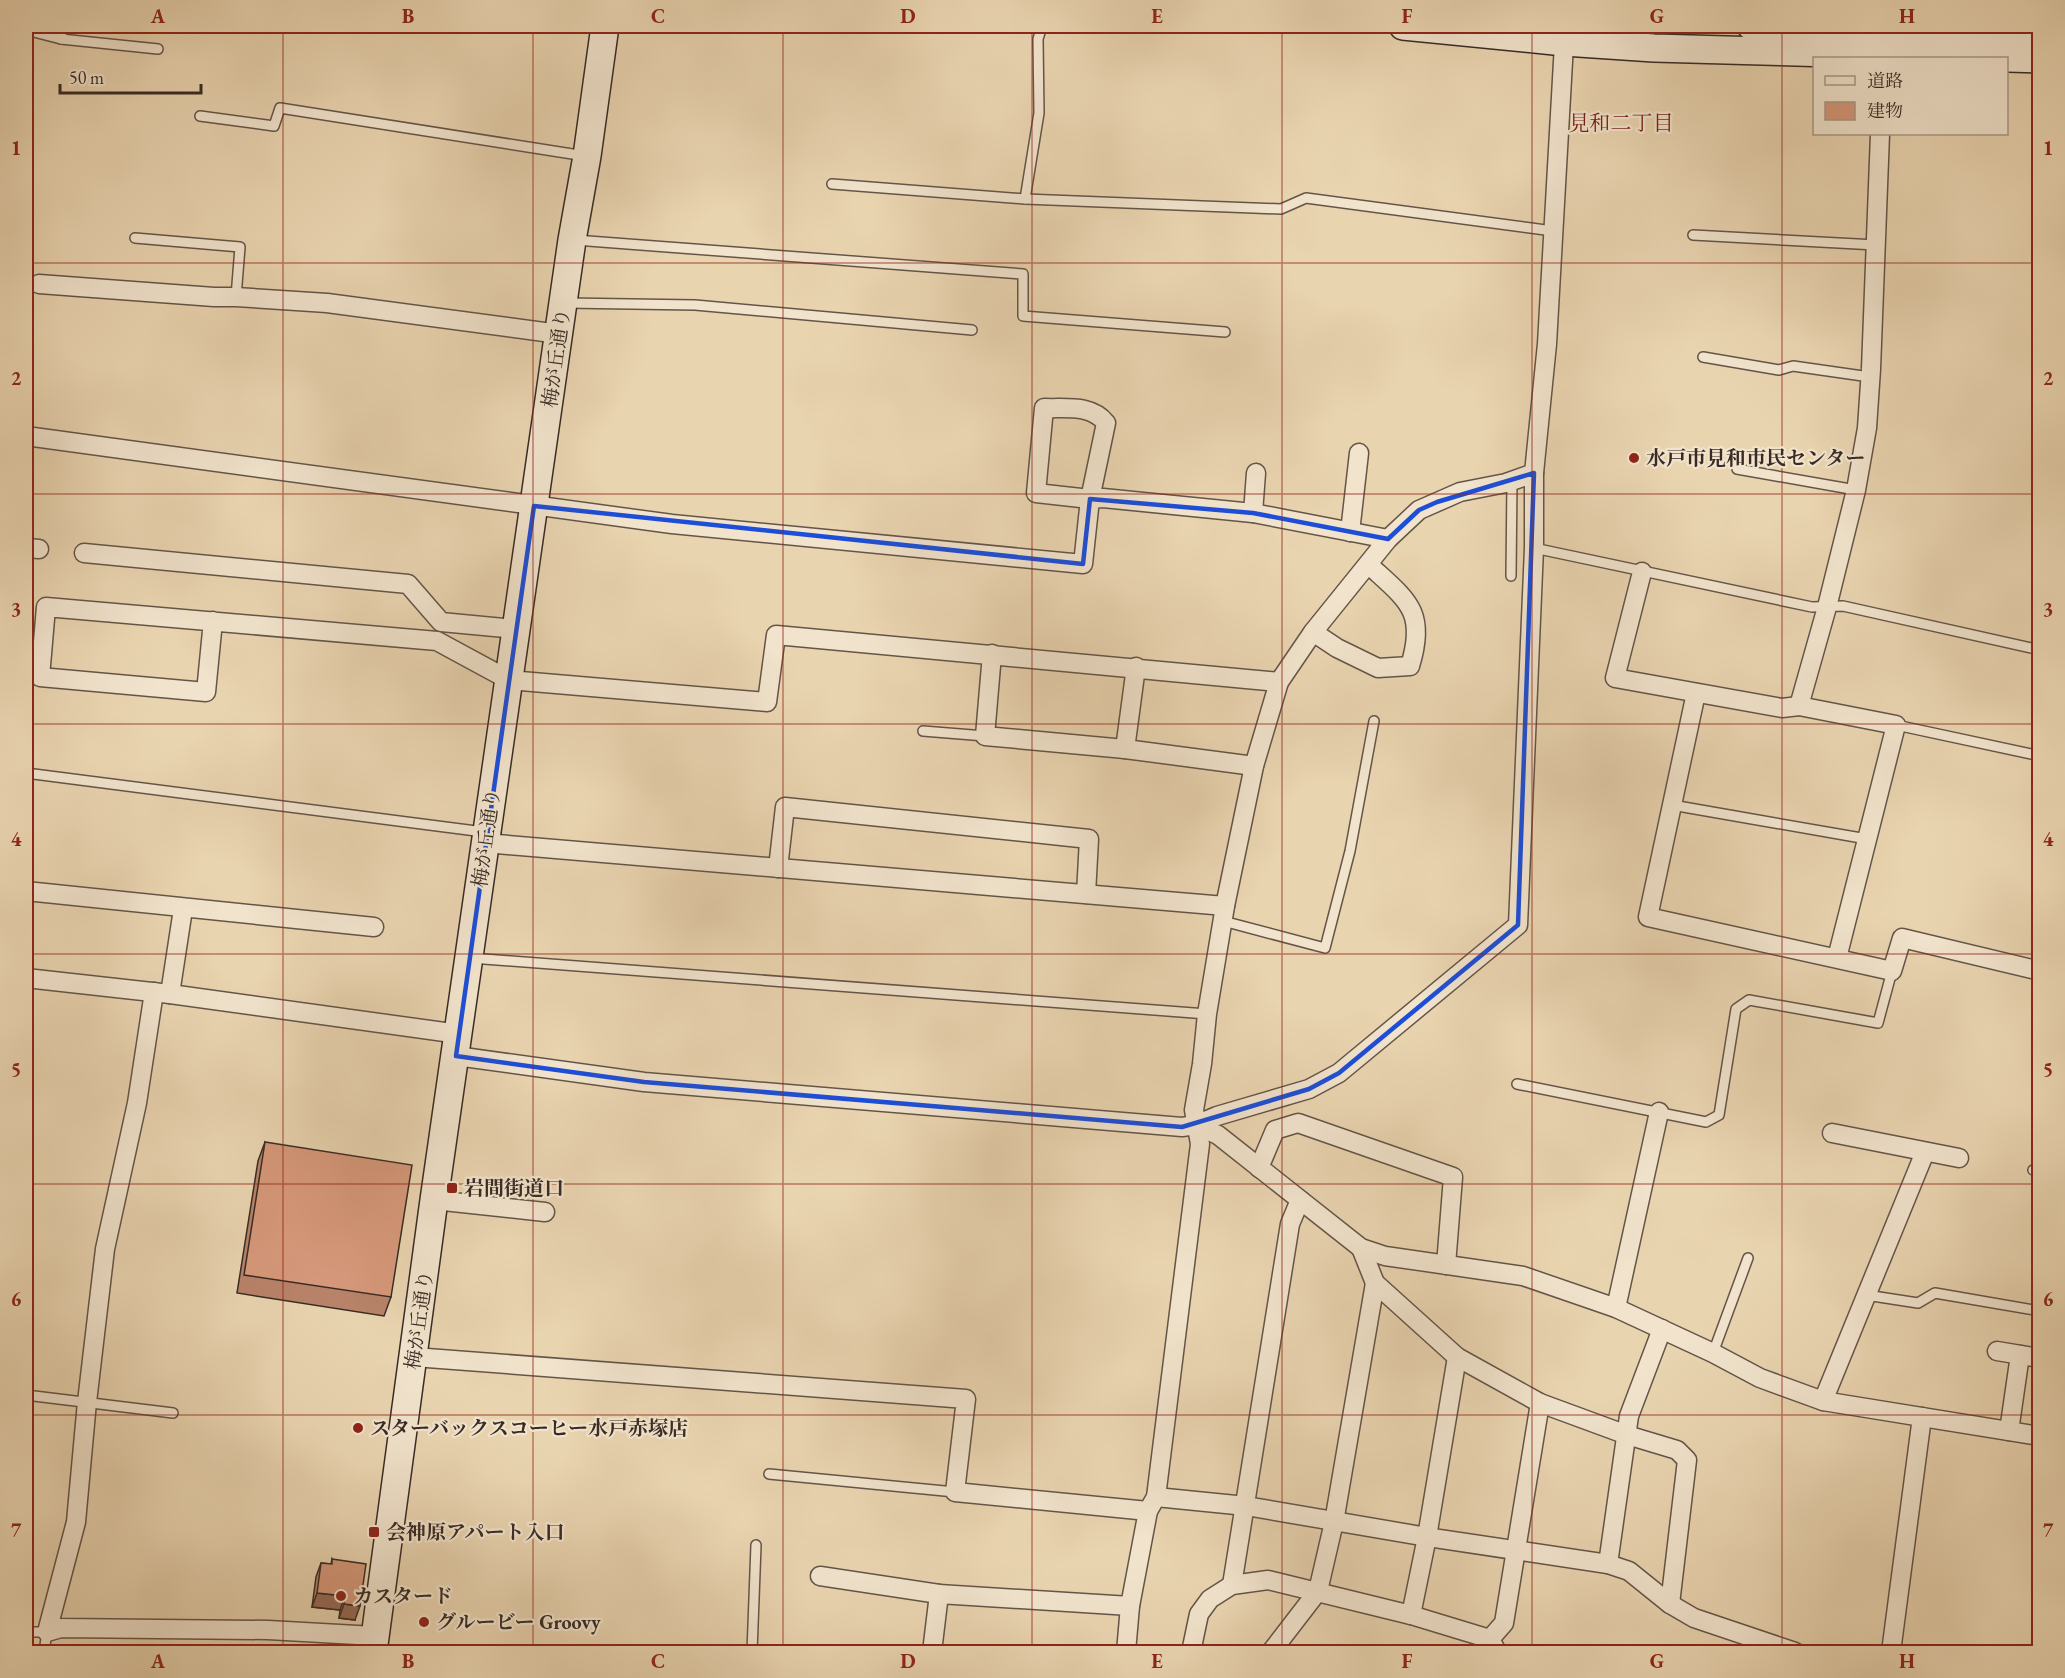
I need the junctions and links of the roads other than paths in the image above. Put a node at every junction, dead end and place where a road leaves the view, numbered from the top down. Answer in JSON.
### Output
{"nodes":[{"id":1,"x":62,"y":26,"type":"edge"},
{"id":2,"x":605,"y":26,"type":"edge"},
{"id":3,"x":1042,"y":26,"type":"edge"},
{"id":4,"x":1403,"y":26,"type":"edge"},
{"id":5,"x":1751,"y":26,"type":"edge"},
{"id":6,"x":26,"y":30,"type":"edge"},
{"id":7,"x":2040,"y":33,"type":"edge"},
{"id":8,"x":1564,"y":34,"type":"edge"},
{"id":9,"x":61,"y":39,"type":"junction"},
{"id":10,"x":158,"y":49,"type":"dead end"},
{"id":11,"x":1883,"y":56,"type":"edge"},
{"id":12,"x":1935,"y":57,"type":"edge"},
{"id":13,"x":2008,"y":58,"type":"edge"},
{"id":14,"x":2040,"y":59,"type":"edge"},
{"id":15,"x":200,"y":116,"type":"dead end"},
{"id":16,"x":1880,"y":135,"type":"edge"},
{"id":17,"x":587,"y":156,"type":"junction"},
{"id":18,"x":832,"y":184,"type":"dead end"},
{"id":19,"x":1025,"y":199,"type":"junction"},
{"id":20,"x":1553,"y":231,"type":"junction"},
{"id":21,"x":1693,"y":235,"type":"dead end"},
{"id":22,"x":135,"y":238,"type":"dead end"},
{"id":23,"x":572,"y":240,"type":"junction"},
{"id":24,"x":1876,"y":245,"type":"junction"},
{"id":25,"x":39,"y":284,"type":"dead end"},
{"id":26,"x":236,"y":297,"type":"junction"},
{"id":27,"x":564,"y":303,"type":"junction"},
{"id":28,"x":972,"y":330,"type":"dead end"},
{"id":29,"x":1225,"y":332,"type":"dead end"},
{"id":30,"x":559,"y":334,"type":"junction"},
{"id":31,"x":1703,"y":357,"type":"dead end"},
{"id":32,"x":1870,"y":377,"type":"junction"},
{"id":33,"x":26,"y":436,"type":"edge"},
{"id":34,"x":1359,"y":453,"type":"dead end"},
{"id":35,"x":1737,"y":469,"type":"dead end"},
{"id":36,"x":1256,"y":472,"type":"dead end"},
{"id":37,"x":1534,"y":473,"type":"junction"},
{"id":38,"x":1512,"y":481,"type":"junction"},
{"id":39,"x":1856,"y":490,"type":"junction"},
{"id":40,"x":1090,"y":499,"type":"junction"},
{"id":41,"x":534,"y":506,"type":"junction"},
{"id":42,"x":1253,"y":513,"type":"junction"},
{"id":43,"x":1350,"y":532,"type":"junction"},
{"id":44,"x":1388,"y":539,"type":"junction"},
{"id":45,"x":1534,"y":548,"type":"junction"},
{"id":46,"x":84,"y":554,"type":"dead end"},
{"id":47,"x":1369,"y":565,"type":"junction"},
{"id":48,"x":1642,"y":572,"type":"junction"},
{"id":49,"x":1511,"y":576,"type":"dead end"},
{"id":50,"x":1827,"y":607,"type":"junction"},
{"id":51,"x":213,"y":621,"type":"junction"},
{"id":52,"x":516,"y":629,"type":"junction"},
{"id":53,"x":1313,"y":632,"type":"junction"},
{"id":54,"x":2040,"y":650,"type":"edge"},
{"id":55,"x":992,"y":654,"type":"junction"},
{"id":56,"x":1136,"y":667,"type":"junction"},
{"id":57,"x":509,"y":680,"type":"junction"},
{"id":58,"x":1279,"y":682,"type":"junction"},
{"id":59,"x":1696,"y":693,"type":"junction"},
{"id":60,"x":1799,"y":706,"type":"junction"},
{"id":61,"x":1374,"y":721,"type":"dead end"},
{"id":62,"x":1896,"y":725,"type":"junction"},
{"id":63,"x":923,"y":731,"type":"dead end"},
{"id":64,"x":985,"y":736,"type":"junction"},
{"id":65,"x":1125,"y":749,"type":"junction"},
{"id":66,"x":2039,"y":755,"type":"edge"},
{"id":67,"x":1254,"y":766,"type":"junction"},
{"id":68,"x":26,"y":773,"type":"edge"},
{"id":69,"x":1672,"y":805,"type":"junction"},
{"id":70,"x":486,"y":838,"type":"junction"},
{"id":71,"x":1867,"y":839,"type":"junction"},
{"id":72,"x":778,"y":868,"type":"junction"},
{"id":73,"x":26,"y":891,"type":"edge"},
{"id":74,"x":1086,"y":894,"type":"junction"},
{"id":75,"x":183,"y":909,"type":"junction"},
{"id":76,"x":1224,"y":914,"type":"junction"},
{"id":77,"x":374,"y":927,"type":"dead end"},
{"id":78,"x":469,"y":958,"type":"junction"},
{"id":79,"x":1837,"y":958,"type":"junction"},
{"id":80,"x":1892,"y":971,"type":"junction"},
{"id":81,"x":2040,"y":971,"type":"edge"},
{"id":82,"x":26,"y":978,"type":"edge"},
{"id":83,"x":162,"y":994,"type":"junction"},
{"id":84,"x":1207,"y":1014,"type":"junction"},
{"id":85,"x":457,"y":1045,"type":"junction"},
{"id":86,"x":1517,"y":1084,"type":"dead end"},
{"id":87,"x":1659,"y":1112,"type":"junction"},
{"id":88,"x":1196,"y":1125,"type":"junction"},
{"id":89,"x":1832,"y":1132,"type":"dead end"},
{"id":90,"x":1925,"y":1152,"type":"junction"},
{"id":91,"x":1959,"y":1158,"type":"dead end"},
{"id":92,"x":1258,"y":1168,"type":"junction"},
{"id":93,"x":434,"y":1200,"type":"junction"},
{"id":94,"x":1300,"y":1200,"type":"junction"},
{"id":95,"x":545,"y":1212,"type":"dead end"},
{"id":96,"x":1361,"y":1248,"type":"junction"},
{"id":97,"x":1748,"y":1258,"type":"dead end"},
{"id":98,"x":1446,"y":1265,"type":"junction"},
{"id":99,"x":1375,"y":1283,"type":"junction"},
{"id":100,"x":1866,"y":1295,"type":"junction"},
{"id":101,"x":1617,"y":1308,"type":"junction"},
{"id":102,"x":2040,"y":1311,"type":"edge"},
{"id":103,"x":1662,"y":1329,"type":"junction"},
{"id":104,"x":1997,"y":1351,"type":"dead end"},
{"id":105,"x":1713,"y":1353,"type":"junction"},
{"id":106,"x":2020,"y":1355,"type":"junction"},
{"id":107,"x":414,"y":1357,"type":"junction"},
{"id":108,"x":1457,"y":1357,"type":"junction"},
{"id":109,"x":2040,"y":1358,"type":"edge"},
{"id":110,"x":26,"y":1395,"type":"edge"},
{"id":111,"x":1823,"y":1401,"type":"junction"},
{"id":112,"x":87,"y":1402,"type":"junction"},
{"id":113,"x":1540,"y":1404,"type":"junction"},
{"id":114,"x":173,"y":1413,"type":"dead end"},
{"id":115,"x":1922,"y":1417,"type":"junction"},
{"id":116,"x":2009,"y":1431,"type":"junction"},
{"id":117,"x":1627,"y":1435,"type":"junction"},
{"id":118,"x":2040,"y":1436,"type":"edge"},
{"id":119,"x":769,"y":1474,"type":"dead end"},
{"id":120,"x":955,"y":1492,"type":"junction"},
{"id":121,"x":1152,"y":1504,"type":"junction"},
{"id":122,"x":1246,"y":1506,"type":"junction"},
{"id":123,"x":1334,"y":1522,"type":"junction"},
{"id":124,"x":1426,"y":1538,"type":"junction"},
{"id":125,"x":756,"y":1545,"type":"dead end"},
{"id":126,"x":1517,"y":1550,"type":"junction"},
{"id":127,"x":1608,"y":1564,"type":"junction"},
{"id":128,"x":820,"y":1576,"type":"dead end"},
{"id":129,"x":1232,"y":1585,"type":"junction"},
{"id":130,"x":1318,"y":1591,"type":"junction"},
{"id":131,"x":939,"y":1594,"type":"junction"},
{"id":132,"x":1670,"y":1605,"type":"junction"},
{"id":133,"x":1130,"y":1606,"type":"junction"},
{"id":134,"x":1411,"y":1615,"type":"junction"},
{"id":135,"x":26,"y":1632,"type":"edge"},
{"id":136,"x":47,"y":1632,"type":"junction"},
{"id":137,"x":1494,"y":1646,"type":"edge"},
{"id":138,"x":374,"y":1648,"type":"edge"},
{"id":139,"x":44,"y":1653,"type":"edge"},
{"id":140,"x":752,"y":1653,"type":"edge"},
{"id":141,"x":932,"y":1653,"type":"edge"},
{"id":142,"x":1126,"y":1653,"type":"edge"},
{"id":143,"x":1191,"y":1653,"type":"edge"},
{"id":144,"x":1271,"y":1653,"type":"edge"},
{"id":145,"x":1795,"y":1653,"type":"edge"},
{"id":146,"x":1891,"y":1653,"type":"edge"}],
"edges":[{"from":1,"to":9,"type":"lane"},
{"from":2,"to":17,"type":"street","name":"梅が丘通り"},
{"from":3,"to":19,"type":"lane"},
{"from":4,"to":8,"type":"street"},
{"from":5,"to":7,"type":"street"},
{"from":6,"to":9,"type":"lane"},
{"from":8,"to":11,"type":"street"},
{"from":8,"to":20,"type":"street"},
{"from":9,"to":10,"type":"lane"},
{"from":11,"to":12,"type":"street"},
{"from":13,"to":14,"type":"street"},
{"from":15,"to":17,"type":"lane"},
{"from":16,"to":24,"type":"street"},
{"from":17,"to":23,"type":"street","name":"梅が丘通り"},
{"from":18,"to":19,"type":"lane"},
{"from":19,"to":20,"type":"lane"},
{"from":20,"to":37,"type":"street"},
{"from":21,"to":24,"type":"lane"},
{"from":22,"to":26,"type":"lane"},
{"from":23,"to":27,"type":"street","name":"梅が丘通り"},
{"from":23,"to":29,"type":"lane"},
{"from":24,"to":32,"type":"street"},
{"from":25,"to":26,"type":"street"},
{"from":26,"to":30,"type":"street"},
{"from":27,"to":28,"type":"lane"},
{"from":27,"to":30,"type":"street","name":"梅が丘通り"},
{"from":30,"to":41,"type":"street","name":"梅が丘通り"},
{"from":31,"to":32,"type":"lane"},
{"from":32,"to":39,"type":"street"},
{"from":33,"to":41,"type":"street"},
{"from":34,"to":43,"type":"street"},
{"from":35,"to":39,"type":"lane"},
{"from":36,"to":42,"type":"street"},
{"from":37,"to":38,"type":"street"},
{"from":37,"to":45,"type":"street"},
{"from":38,"to":44,"type":"street"},
{"from":38,"to":49,"type":"lane"},
{"from":39,"to":50,"type":"street"},
{"from":40,"to":40,"type":"street"},
{"from":40,"to":41,"type":"street"},
{"from":40,"to":42,"type":"street"},
{"from":41,"to":52,"type":"street","name":"梅が丘通り"},
{"from":42,"to":43,"type":"street"},
{"from":43,"to":44,"type":"street"},
{"from":44,"to":47,"type":"street"},
{"from":45,"to":48,"type":"lane"},
{"from":45,"to":88,"type":"street"},
{"from":46,"to":52,"type":"street"},
{"from":47,"to":53,"type":"street"},
{"from":47,"to":53,"type":"street"},
{"from":48,"to":50,"type":"lane"},
{"from":48,"to":59,"type":"street"},
{"from":50,"to":54,"type":"lane"},
{"from":50,"to":60,"type":"street"},
{"from":51,"to":51,"type":"street"},
{"from":51,"to":57,"type":"street"},
{"from":52,"to":57,"type":"street","name":"梅が丘通り"},
{"from":53,"to":58,"type":"street"},
{"from":55,"to":56,"type":"street"},
{"from":55,"to":57,"type":"street"},
{"from":55,"to":64,"type":"street"},
{"from":56,"to":58,"type":"street"},
{"from":56,"to":65,"type":"street"},
{"from":57,"to":70,"type":"street","name":"梅が丘通り"},
{"from":58,"to":67,"type":"street"},
{"from":59,"to":60,"type":"street"},
{"from":59,"to":69,"type":"street"},
{"from":60,"to":62,"type":"street"},
{"from":61,"to":76,"type":"lane"},
{"from":62,"to":66,"type":"lane"},
{"from":62,"to":71,"type":"street"},
{"from":63,"to":64,"type":"lane"},
{"from":64,"to":65,"type":"street"},
{"from":65,"to":67,"type":"street"},
{"from":67,"to":76,"type":"street"},
{"from":68,"to":70,"type":"lane"},
{"from":69,"to":71,"type":"lane"},
{"from":69,"to":79,"type":"street"},
{"from":70,"to":72,"type":"street"},
{"from":70,"to":78,"type":"street","name":"梅が丘通り"},
{"from":71,"to":79,"type":"street"},
{"from":72,"to":74,"type":"street"},
{"from":72,"to":74,"type":"street"},
{"from":73,"to":75,"type":"street"},
{"from":74,"to":76,"type":"street"},
{"from":75,"to":77,"type":"street"},
{"from":75,"to":83,"type":"street"},
{"from":76,"to":84,"type":"street"},
{"from":78,"to":84,"type":"lane"},
{"from":78,"to":85,"type":"street","name":"梅が丘通り"},
{"from":79,"to":80,"type":"street"},
{"from":80,"to":81,"type":"street"},
{"from":80,"to":87,"type":"lane"},
{"from":82,"to":83,"type":"street"},
{"from":83,"to":85,"type":"street"},
{"from":83,"to":112,"type":"street"},
{"from":84,"to":88,"type":"street"},
{"from":85,"to":88,"type":"street"},
{"from":85,"to":93,"type":"street","name":"梅が丘通り"},
{"from":86,"to":87,"type":"lane"},
{"from":87,"to":101,"type":"street"},
{"from":88,"to":92,"type":"street"},
{"from":88,"to":121,"type":"street"},
{"from":89,"to":90,"type":"street"},
{"from":90,"to":91,"type":"street"},
{"from":90,"to":100,"type":"street"},
{"from":92,"to":94,"type":"street"},
{"from":92,"to":98,"type":"street"},
{"from":93,"to":95,"type":"street"},
{"from":93,"to":107,"type":"street","name":"梅が丘通り"},
{"from":94,"to":96,"type":"street"},
{"from":94,"to":122,"type":"street"},
{"from":96,"to":98,"type":"street"},
{"from":96,"to":99,"type":"street"},
{"from":97,"to":105,"type":"lane"},
{"from":98,"to":101,"type":"street"},
{"from":99,"to":108,"type":"street"},
{"from":99,"to":123,"type":"street"},
{"from":100,"to":102,"type":"lane"},
{"from":100,"to":111,"type":"street"},
{"from":101,"to":103,"type":"street"},
{"from":103,"to":105,"type":"street"},
{"from":103,"to":117,"type":"street"},
{"from":104,"to":106,"type":"street"},
{"from":105,"to":111,"type":"street"},
{"from":106,"to":109,"type":"street"},
{"from":106,"to":116,"type":"street"},
{"from":107,"to":120,"type":"street"},
{"from":107,"to":138,"type":"street","name":"梅が丘通り"},
{"from":108,"to":113,"type":"street"},
{"from":108,"to":124,"type":"street"},
{"from":110,"to":112,"type":"lane"},
{"from":111,"to":115,"type":"street"},
{"from":112,"to":114,"type":"lane"},
{"from":112,"to":136,"type":"street"},
{"from":113,"to":117,"type":"street"},
{"from":113,"to":126,"type":"street"},
{"from":115,"to":116,"type":"street"},
{"from":115,"to":146,"type":"street"},
{"from":116,"to":118,"type":"street"},
{"from":117,"to":127,"type":"street"},
{"from":117,"to":132,"type":"street"},
{"from":119,"to":120,"type":"lane"},
{"from":120,"to":121,"type":"street"},
{"from":121,"to":122,"type":"street"},
{"from":121,"to":133,"type":"street"},
{"from":122,"to":123,"type":"street"},
{"from":122,"to":129,"type":"street"},
{"from":123,"to":124,"type":"street"},
{"from":123,"to":130,"type":"street"},
{"from":124,"to":126,"type":"street"},
{"from":124,"to":134,"type":"street"},
{"from":125,"to":140,"type":"lane"},
{"from":126,"to":127,"type":"street"},
{"from":126,"to":137,"type":"street"},
{"from":127,"to":132,"type":"street"},
{"from":128,"to":131,"type":"street"},
{"from":129,"to":130,"type":"street"},
{"from":129,"to":143,"type":"street"},
{"from":130,"to":134,"type":"street"},
{"from":130,"to":144,"type":"street"},
{"from":131,"to":133,"type":"street"},
{"from":131,"to":141,"type":"street"},
{"from":132,"to":145,"type":"street"},
{"from":133,"to":142,"type":"street"},
{"from":134,"to":137,"type":"street"},
{"from":135,"to":136,"type":"lane"},
{"from":136,"to":138,"type":"street"},
{"from":136,"to":139,"type":"lane"}]}
